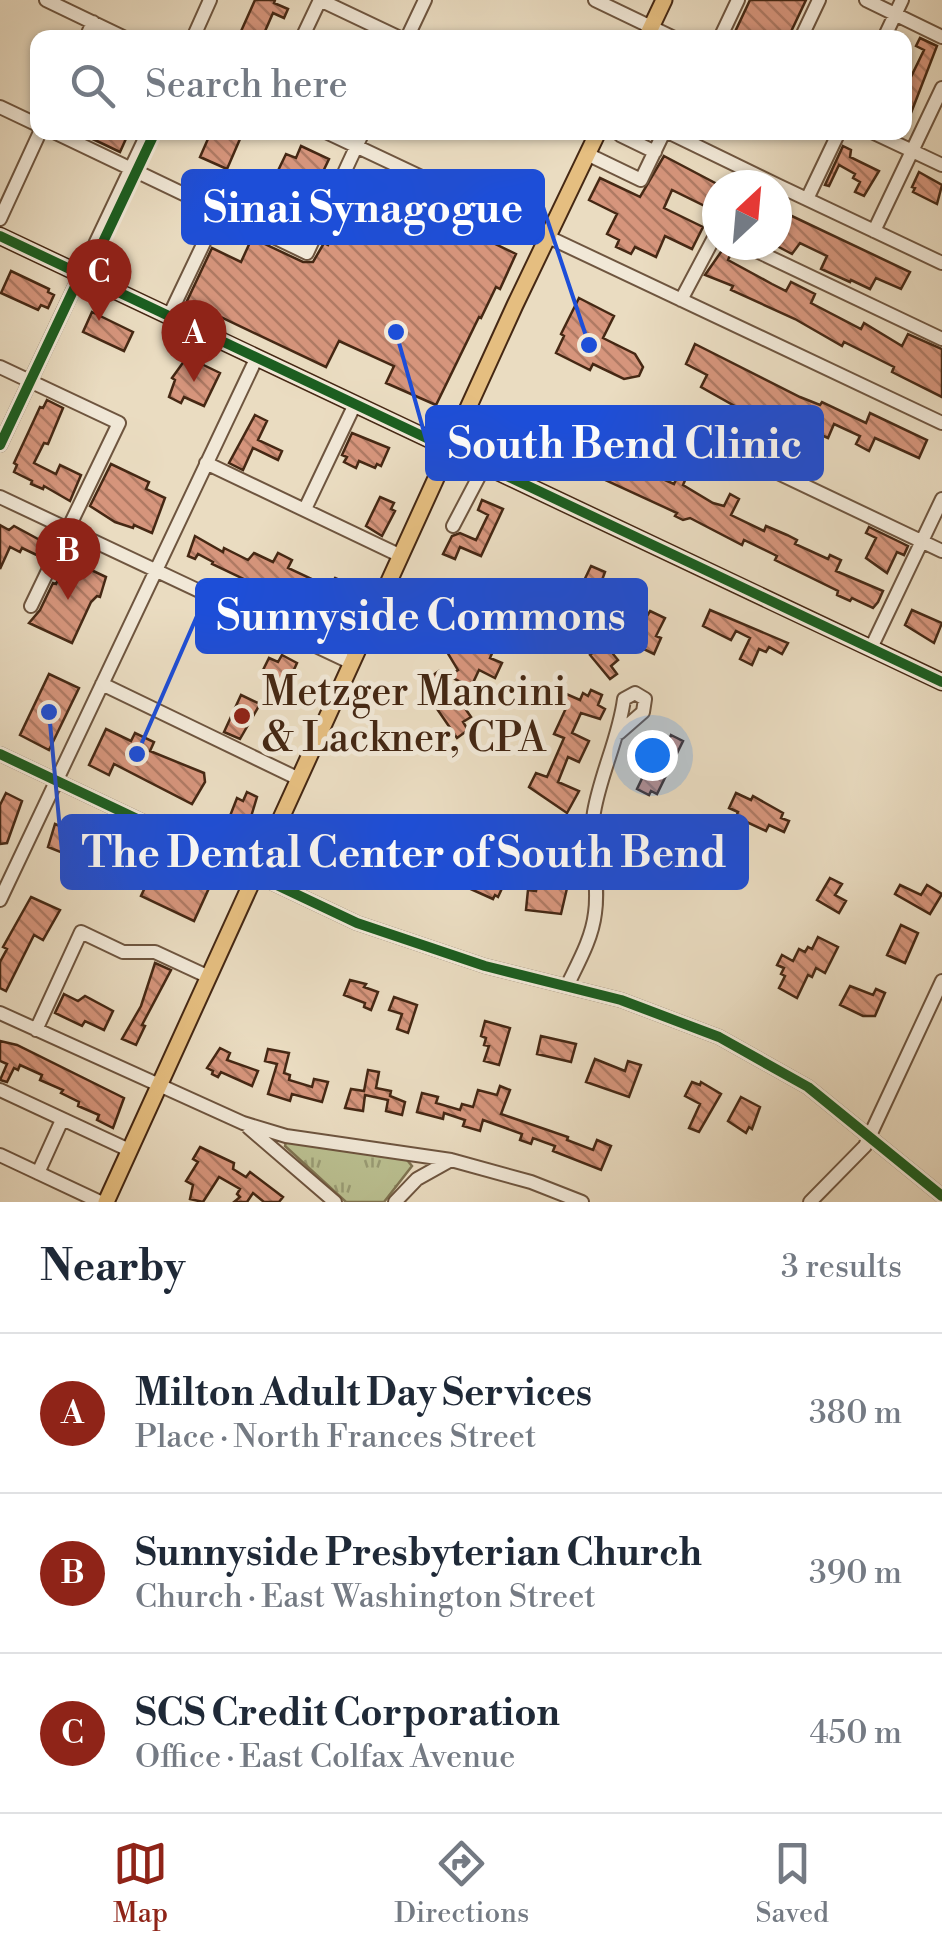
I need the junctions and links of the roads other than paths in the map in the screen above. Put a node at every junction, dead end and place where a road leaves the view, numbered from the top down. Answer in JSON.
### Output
{"nodes":[{"id":1,"x":46,"y":0,"type":"edge"},
{"id":2,"x":210,"y":0,"type":"edge"},
{"id":3,"x":320,"y":0,"type":"edge"},
{"id":4,"x":424,"y":0,"type":"edge"},
{"id":5,"x":594,"y":0,"type":"edge"},
{"id":6,"x":664,"y":0,"type":"edge"},
{"id":7,"x":738,"y":0,"type":"edge"},
{"id":8,"x":819,"y":0,"type":"edge"},
{"id":9,"x":866,"y":0,"type":"edge"},
{"id":10,"x":902,"y":0,"type":"edge"},
{"id":11,"x":895,"y":14,"type":"junction"},
{"id":12,"x":94,"y":22,"type":"junction"},
{"id":13,"x":90,"y":30,"type":"edge"},
{"id":14,"x":110,"y":30,"type":"edge"},
{"id":15,"x":197,"y":30,"type":"edge"},
{"id":16,"x":306,"y":30,"type":"edge"},
{"id":17,"x":386,"y":30,"type":"edge"},
{"id":18,"x":408,"y":30,"type":"edge"},
{"id":19,"x":645,"y":30,"type":"edge"},
{"id":20,"x":649,"y":30,"type":"edge"},
{"id":21,"x":724,"y":30,"type":"edge"},
{"id":22,"x":805,"y":30,"type":"edge"},
{"id":23,"x":888,"y":30,"type":"edge"},
{"id":24,"x":942,"y":37,"type":"edge"},
{"id":25,"x":942,"y":88,"type":"edge"},
{"id":26,"x":0,"y":107,"type":"edge"},
{"id":27,"x":30,"y":121,"type":"edge"},
{"id":28,"x":36,"y":140,"type":"edge"},
{"id":29,"x":70,"y":140,"type":"edge"},
{"id":30,"x":144,"y":140,"type":"edge"},
{"id":31,"x":342,"y":140,"type":"edge"},
{"id":32,"x":359,"y":140,"type":"edge"},
{"id":33,"x":594,"y":140,"type":"edge"},
{"id":34,"x":630,"y":140,"type":"edge"},
{"id":35,"x":663,"y":140,"type":"edge"},
{"id":36,"x":683,"y":140,"type":"edge"},
{"id":37,"x":834,"y":140,"type":"edge"},
{"id":38,"x":889,"y":140,"type":"edge"},
{"id":39,"x":356,"y":147,"type":"junction"},
{"id":40,"x":912,"y":151,"type":"junction"},
{"id":41,"x":655,"y":152,"type":"junction"},
{"id":42,"x":587,"y":154,"type":"junction"},
{"id":43,"x":942,"y":165,"type":"edge"},
{"id":44,"x":130,"y":170,"type":"junction"},
{"id":45,"x":746,"y":170,"type":"edge"},
{"id":46,"x":792,"y":192,"type":"edge"},
{"id":47,"x":806,"y":199,"type":"junction"},
{"id":48,"x":219,"y":211,"type":"junction"},
{"id":49,"x":0,"y":219,"type":"edge"},
{"id":50,"x":321,"y":222,"type":"junction"},
{"id":51,"x":336,"y":228,"type":"dead end"},
{"id":52,"x":874,"y":231,"type":"junction"},
{"id":53,"x":0,"y":236,"type":"edge"},
{"id":54,"x":546,"y":236,"type":"junction"},
{"id":55,"x":702,"y":260,"type":"edge"},
{"id":56,"x":776,"y":260,"type":"edge"},
{"id":57,"x":942,"y":262,"type":"edge"},
{"id":58,"x":81,"y":274,"type":"junction"},
{"id":59,"x":681,"y":300,"type":"junction"},
{"id":60,"x":169,"y":316,"type":"junction"},
{"id":61,"x":942,"y":339,"type":"edge"},
{"id":62,"x":257,"y":358,"type":"junction"},
{"id":63,"x":0,"y":367,"type":"edge"},
{"id":64,"x":30,"y":381,"type":"junction"},
{"id":65,"x":355,"y":404,"type":"junction"},
{"id":66,"x":942,"y":423,"type":"edge"},
{"id":67,"x":675,"y":424,"type":"dead end"},
{"id":68,"x":0,"y":444,"type":"edge"},
{"id":69,"x":451,"y":449,"type":"junction"},
{"id":70,"x":206,"y":463,"type":"junction"},
{"id":71,"x":485,"y":465,"type":"junction"},
{"id":72,"x":0,"y":497,"type":"edge"},
{"id":73,"x":942,"y":499,"type":"edge"},
{"id":74,"x":305,"y":509,"type":"junction"},
{"id":75,"x":453,"y":526,"type":"dead end"},
{"id":76,"x":68,"y":529,"type":"junction"},
{"id":77,"x":922,"y":542,"type":"junction"},
{"id":78,"x":942,"y":551,"type":"edge"},
{"id":79,"x":401,"y":556,"type":"junction"},
{"id":80,"x":156,"y":570,"type":"junction"},
{"id":81,"x":31,"y":606,"type":"dead end"},
{"id":82,"x":871,"y":648,"type":"junction"},
{"id":83,"x":352,"y":664,"type":"junction"},
{"id":84,"x":942,"y":682,"type":"edge"},
{"id":85,"x":102,"y":684,"type":"junction"},
{"id":86,"x":620,"y":732,"type":"dead end"},
{"id":87,"x":0,"y":754,"type":"edge"},
{"id":88,"x":299,"y":779,"type":"junction"},
{"id":89,"x":57,"y":781,"type":"junction"},
{"id":90,"x":252,"y":874,"type":"junction"},
{"id":91,"x":0,"y":900,"type":"edge"},
{"id":92,"x":209,"y":977,"type":"junction"},
{"id":93,"x":942,"y":981,"type":"edge"},
{"id":94,"x":567,"y":986,"type":"junction"},
{"id":95,"x":0,"y":1013,"type":"edge"},
{"id":96,"x":36,"y":1030,"type":"junction"},
{"id":97,"x":158,"y":1087,"type":"junction"},
{"id":98,"x":0,"y":1090,"type":"edge"},
{"id":99,"x":62,"y":1120,"type":"junction"},
{"id":100,"x":243,"y":1123,"type":"junction"},
{"id":101,"x":869,"y":1136,"type":"junction"},
{"id":102,"x":129,"y":1150,"type":"junction"},
{"id":103,"x":0,"y":1155,"type":"edge"},
{"id":104,"x":450,"y":1160,"type":"junction"},
{"id":105,"x":38,"y":1172,"type":"junction"},
{"id":106,"x":942,"y":1196,"type":"edge"},
{"id":107,"x":103,"y":1202,"type":"edge"},
{"id":108,"x":335,"y":1202,"type":"edge"},
{"id":109,"x":395,"y":1202,"type":"edge"},
{"id":110,"x":582,"y":1202,"type":"edge"},
{"id":111,"x":810,"y":1202,"type":"edge"}],
"edges":[{"from":1,"to":12,"type":"street"},
{"from":2,"to":15,"type":"street"},
{"from":3,"to":16,"type":"street"},
{"from":3,"to":17,"type":"street"},
{"from":4,"to":18,"type":"street"},
{"from":5,"to":19,"type":"street"},
{"from":6,"to":20,"type":"main road"},
{"from":7,"to":21,"type":"street"},
{"from":8,"to":22,"type":"street"},
{"from":9,"to":11,"type":"street"},
{"from":10,"to":11,"type":"street"},
{"from":11,"to":23,"type":"street"},
{"from":11,"to":24,"type":"street"},
{"from":12,"to":13,"type":"street"},
{"from":12,"to":14,"type":"street"},
{"from":25,"to":40,"type":"street"},
{"from":26,"to":27,"type":"street"},
{"from":28,"to":49,"type":"street"},
{"from":29,"to":44,"type":"street"},
{"from":30,"to":44,"type":"street"},
{"from":31,"to":39,"type":"street"},
{"from":32,"to":39,"type":"street"},
{"from":33,"to":42,"type":"main road"},
{"from":34,"to":41,"type":"street"},
{"from":35,"to":41,"type":"street"},
{"from":36,"to":45,"type":"street"},
{"from":37,"to":47,"type":"street"},
{"from":38,"to":40,"type":"street"},
{"from":39,"to":50,"type":"street"},
{"from":39,"to":54,"type":"street"},
{"from":40,"to":43,"type":"street"},
{"from":40,"to":52,"type":"street"},
{"from":41,"to":42,"type":"street"},
{"from":42,"to":54,"type":"main road"},
{"from":44,"to":48,"type":"street"},
{"from":44,"to":58,"type":"street"},
{"from":46,"to":47,"type":"street"},
{"from":47,"to":52,"type":"street"},
{"from":48,"to":50,"type":"street"},
{"from":48,"to":60,"type":"street"},
{"from":50,"to":51,"type":"street"},
{"from":52,"to":57,"type":"street"},
{"from":53,"to":58,"type":"main road"},
{"from":54,"to":59,"type":"street"},
{"from":54,"to":69,"type":"main road"},
{"from":55,"to":59,"type":"street"},
{"from":56,"to":61,"type":"street"},
{"from":58,"to":60,"type":"main road"},
{"from":58,"to":64,"type":"street"},
{"from":59,"to":66,"type":"street"},
{"from":60,"to":62,"type":"main road"},
{"from":62,"to":65,"type":"main road"},
{"from":62,"to":70,"type":"street"},
{"from":63,"to":64,"type":"street"},
{"from":64,"to":68,"type":"street"},
{"from":64,"to":76,"type":"street"},
{"from":65,"to":69,"type":"main road"},
{"from":65,"to":74,"type":"street"},
{"from":67,"to":77,"type":"street"},
{"from":69,"to":71,"type":"main road"},
{"from":69,"to":79,"type":"main road"},
{"from":70,"to":74,"type":"street"},
{"from":70,"to":80,"type":"street"},
{"from":71,"to":75,"type":"street"},
{"from":71,"to":82,"type":"main road"},
{"from":72,"to":76,"type":"street"},
{"from":73,"to":77,"type":"street"},
{"from":74,"to":79,"type":"street"},
{"from":76,"to":80,"type":"street"},
{"from":76,"to":81,"type":"street"},
{"from":77,"to":78,"type":"street"},
{"from":77,"to":82,"type":"street"},
{"from":79,"to":83,"type":"main road"},
{"from":80,"to":83,"type":"street"},
{"from":80,"to":85,"type":"street"},
{"from":82,"to":84,"type":"main road"},
{"from":83,"to":88,"type":"main road"},
{"from":85,"to":88,"type":"street"},
{"from":85,"to":89,"type":"street"},
{"from":86,"to":94,"type":"street"},
{"from":87,"to":89,"type":"street"},
{"from":88,"to":90,"type":"main road"},
{"from":89,"to":90,"type":"street"},
{"from":89,"to":91,"type":"street"},
{"from":90,"to":92,"type":"main road"},
{"from":90,"to":94,"type":"street"},
{"from":92,"to":96,"type":"street"},
{"from":92,"to":97,"type":"main road"},
{"from":93,"to":101,"type":"street"},
{"from":94,"to":101,"type":"street"},
{"from":95,"to":96,"type":"street"},
{"from":96,"to":97,"type":"street"},
{"from":97,"to":100,"type":"street"},
{"from":97,"to":102,"type":"main road"},
{"from":98,"to":99,"type":"street"},
{"from":99,"to":102,"type":"street"},
{"from":99,"to":105,"type":"street"},
{"from":100,"to":104,"type":"street"},
{"from":100,"to":108,"type":"street"},
{"from":101,"to":106,"type":"street"},
{"from":101,"to":111,"type":"street"},
{"from":102,"to":107,"type":"main road"},
{"from":103,"to":105,"type":"street"},
{"from":104,"to":109,"type":"street"},
{"from":104,"to":110,"type":"street"},
{"from":105,"to":107,"type":"street"}]}
